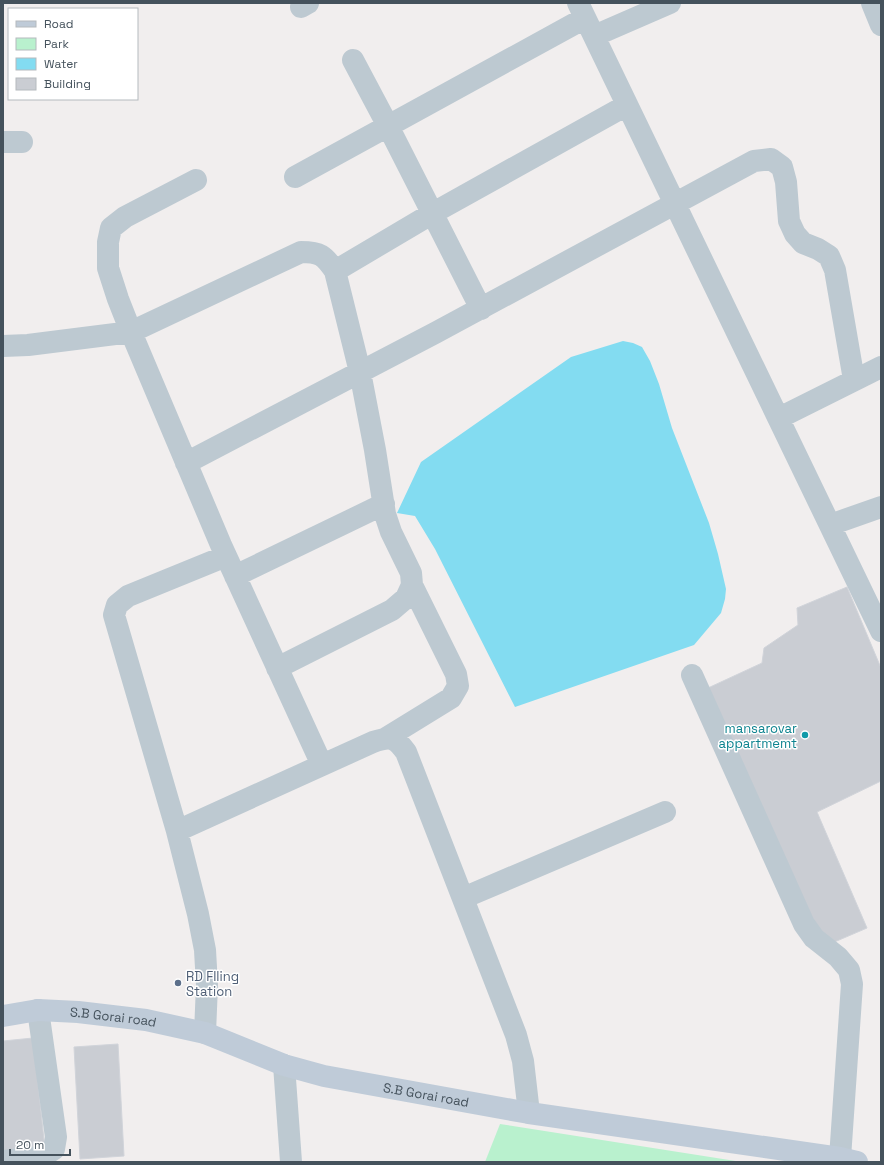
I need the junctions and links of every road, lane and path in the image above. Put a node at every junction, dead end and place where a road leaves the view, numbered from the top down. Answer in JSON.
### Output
{"nodes":[{"id":1,"x":670,"y":3,"type":"edge"},
{"id":2,"x":586,"y":19,"type":"edge"},
{"id":3,"x":352,"y":60,"type":"dead end"},
{"id":4,"x":627,"y":105,"type":"junction"},
{"id":5,"x":388,"y":126,"type":"junction"},
{"id":6,"x":295,"y":177,"type":"dead end"},
{"id":7,"x":196,"y":180,"type":"dead end"},
{"id":8,"x":675,"y":204,"type":"junction"},
{"id":9,"x":434,"y":213,"type":"junction"},
{"id":10,"x":335,"y":270,"type":"junction"},
{"id":11,"x":481,"y":309,"type":"junction"},
{"id":12,"x":131,"y":332,"type":"junction"},
{"id":13,"x":3,"y":346,"type":"edge"},
{"id":14,"x":881,"y":367,"type":"edge"},
{"id":15,"x":360,"y":372,"type":"junction"},
{"id":16,"x":854,"y":380,"type":"junction"},
{"id":17,"x":779,"y":418,"type":"junction"},
{"id":18,"x":186,"y":463,"type":"junction"},
{"id":19,"x":384,"y":504,"type":"junction"},
{"id":20,"x":881,"y":507,"type":"edge"},
{"id":21,"x":830,"y":525,"type":"junction"},
{"id":22,"x":226,"y":556,"type":"junction"},
{"id":23,"x":235,"y":576,"type":"junction"},
{"id":24,"x":412,"y":584,"type":"junction"},
{"id":25,"x":881,"y":631,"type":"edge"},
{"id":26,"x":277,"y":668,"type":"junction"},
{"id":27,"x":692,"y":675,"type":"dead end"},
{"id":28,"x":386,"y":738,"type":"junction"},
{"id":29,"x":322,"y":765,"type":"junction"},
{"id":30,"x":665,"y":812,"type":"dead end"},
{"id":31,"x":177,"y":831,"type":"junction"},
{"id":32,"x":463,"y":898,"type":"junction"},
{"id":33,"x":38,"y":1010,"type":"junction"},
{"id":34,"x":3,"y":1016,"type":"edge"},
{"id":35,"x":205,"y":1033,"type":"junction"},
{"id":36,"x":284,"y":1065,"type":"junction"},
{"id":37,"x":529,"y":1113,"type":"junction"},
{"id":38,"x":848,"y":1160,"type":"edge"},
{"id":39,"x":3,"y":1161,"type":"edge"},
{"id":40,"x":291,"y":1162,"type":"edge"}],
"edges":[{"from":1,"to":2,"type":"street"},
{"from":2,"to":4,"type":"street"},
{"from":2,"to":5,"type":"street"},
{"from":3,"to":5,"type":"street"},
{"from":4,"to":8,"type":"street"},
{"from":4,"to":9,"type":"street"},
{"from":5,"to":6,"type":"street"},
{"from":5,"to":9,"type":"street"},
{"from":7,"to":12,"type":"street"},
{"from":8,"to":11,"type":"street"},
{"from":8,"to":16,"type":"street"},
{"from":8,"to":17,"type":"street"},
{"from":9,"to":10,"type":"street"},
{"from":9,"to":11,"type":"street"},
{"from":10,"to":12,"type":"street"},
{"from":10,"to":15,"type":"street"},
{"from":11,"to":15,"type":"street"},
{"from":12,"to":13,"type":"street"},
{"from":12,"to":18,"type":"street"},
{"from":14,"to":16,"type":"street"},
{"from":15,"to":18,"type":"street"},
{"from":15,"to":19,"type":"street"},
{"from":16,"to":17,"type":"street"},
{"from":17,"to":21,"type":"street"},
{"from":18,"to":22,"type":"street"},
{"from":19,"to":23,"type":"street"},
{"from":19,"to":24,"type":"street"},
{"from":20,"to":21,"type":"street"},
{"from":21,"to":25,"type":"street"},
{"from":22,"to":23,"type":"street"},
{"from":22,"to":31,"type":"street"},
{"from":23,"to":26,"type":"street"},
{"from":24,"to":26,"type":"street"},
{"from":24,"to":28,"type":"street"},
{"from":26,"to":29,"type":"street"},
{"from":27,"to":38,"type":"street"},
{"from":28,"to":29,"type":"street"},
{"from":28,"to":32,"type":"street"},
{"from":29,"to":31,"type":"street"},
{"from":30,"to":32,"type":"street"},
{"from":31,"to":35,"type":"street"},
{"from":32,"to":37,"type":"street"},
{"from":33,"to":34,"type":"street","name":"S.B Gorai road"},
{"from":33,"to":35,"type":"street","name":"S.B Gorai road"},
{"from":33,"to":39,"type":"street"},
{"from":35,"to":36,"type":"street","name":"S.B Gorai road"},
{"from":36,"to":37,"type":"street","name":"S.B Gorai road"},
{"from":36,"to":40,"type":"street"},
{"from":37,"to":38,"type":"street","name":"S.B Gorai road"}]}
